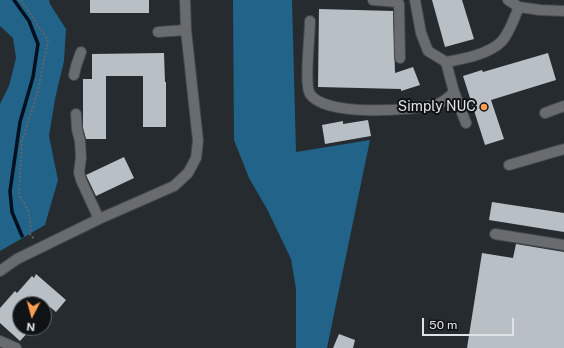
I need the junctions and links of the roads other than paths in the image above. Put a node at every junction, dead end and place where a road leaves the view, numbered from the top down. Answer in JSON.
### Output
{"nodes":[{"id":1,"x":185,"y":0,"type":"edge"},
{"id":2,"x":373,"y":0,"type":"edge"},
{"id":3,"x":415,"y":0,"type":"edge"},
{"id":4,"x":508,"y":0,"type":"edge"},
{"id":5,"x":519,"y":7,"type":"junction"},
{"id":6,"x":564,"y":11,"type":"edge"},
{"id":7,"x":310,"y":21,"type":"dead end"},
{"id":8,"x":186,"y":30,"type":"junction"},
{"id":9,"x":158,"y":32,"type":"dead end"},
{"id":10,"x":81,"y":52,"type":"dead end"},
{"id":11,"x":400,"y":58,"type":"dead end"},
{"id":12,"x":446,"y":62,"type":"junction"},
{"id":13,"x":74,"y":75,"type":"dead end"},
{"id":14,"x":454,"y":92,"type":"junction"},
{"id":15,"x":564,"y":106,"type":"edge"},
{"id":16,"x":546,"y":113,"type":"dead end"},
{"id":17,"x":76,"y":114,"type":"dead end"},
{"id":18,"x":466,"y":123,"type":"dead end"},
{"id":19,"x":564,"y":149,"type":"edge"},
{"id":20,"x":509,"y":165,"type":"dead end"},
{"id":21,"x":99,"y":219,"type":"junction"},
{"id":22,"x":495,"y":234,"type":"dead end"},
{"id":23,"x":564,"y":245,"type":"edge"},
{"id":24,"x":0,"y":272,"type":"edge"},
{"id":25,"x":0,"y":341,"type":"edge"},
{"id":26,"x":16,"y":348,"type":"edge"}],
"edges":[{"from":1,"to":8,"type":"street"},
{"from":2,"to":11,"type":"street"},
{"from":3,"to":12,"type":"street"},
{"from":4,"to":5,"type":"street"},
{"from":5,"to":6,"type":"street"},
{"from":5,"to":12,"type":"street"},
{"from":7,"to":14,"type":"street"},
{"from":8,"to":9,"type":"street"},
{"from":8,"to":21,"type":"street"},
{"from":10,"to":13,"type":"street"},
{"from":12,"to":14,"type":"street"},
{"from":14,"to":18,"type":"street"},
{"from":15,"to":16,"type":"street"},
{"from":17,"to":21,"type":"street"},
{"from":19,"to":20,"type":"street"},
{"from":21,"to":24,"type":"street"},
{"from":22,"to":23,"type":"street"},
{"from":25,"to":26,"type":"street"}]}
